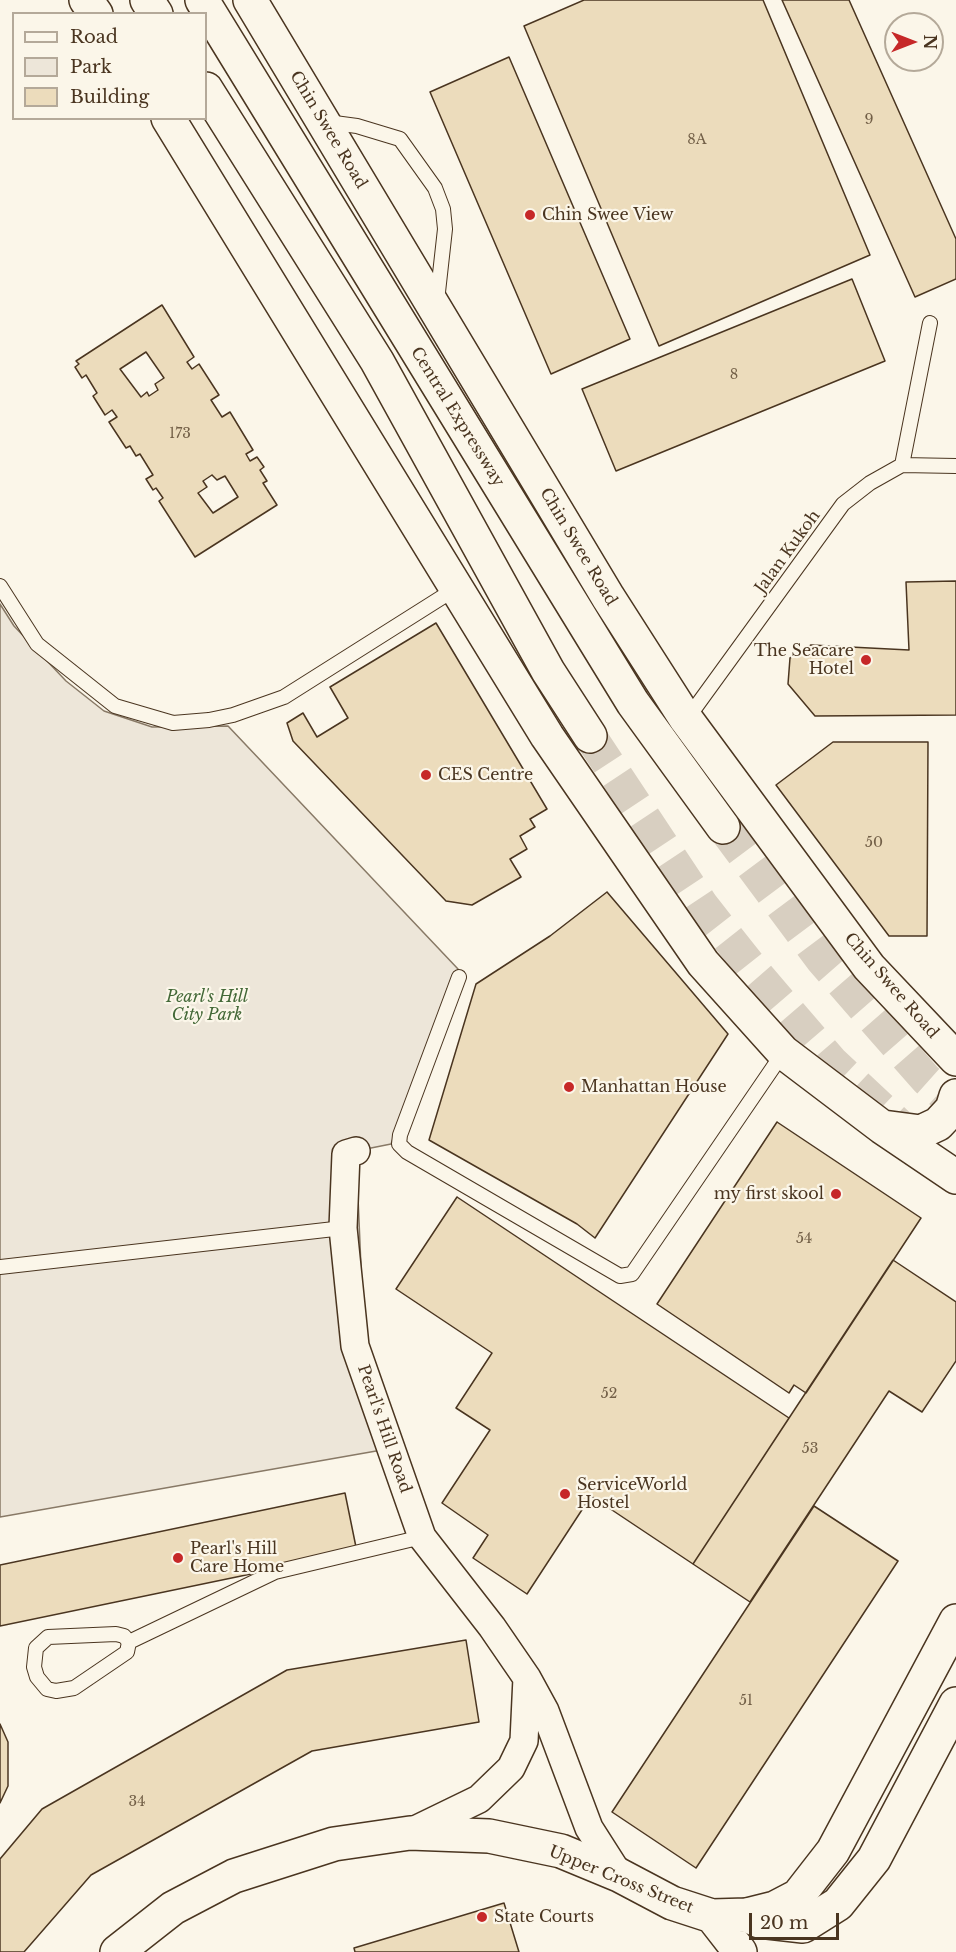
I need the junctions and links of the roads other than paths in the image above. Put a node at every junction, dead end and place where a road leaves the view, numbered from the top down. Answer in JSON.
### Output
{"nodes":[{"id":1,"x":202,"y":0,"type":"edge"},
{"id":2,"x":250,"y":0,"type":"edge"},
{"id":3,"x":207,"y":91,"type":"edge"},
{"id":4,"x":169,"y":120,"type":"edge"},
{"id":5,"x":323,"y":122,"type":"junction"},
{"id":6,"x":435,"y":309,"type":"junction"},
{"id":7,"x":930,"y":323,"type":"dead end"},
{"id":8,"x":902,"y":465,"type":"junction"},
{"id":9,"x":956,"y":466,"type":"edge"},
{"id":10,"x":0,"y":586,"type":"edge"},
{"id":11,"x":455,"y":589,"type":"junction"},
{"id":12,"x":686,"y":719,"type":"junction"},
{"id":13,"x":590,"y":736,"type":"tunnel mouth"},
{"id":14,"x":723,"y":827,"type":"tunnel mouth"},
{"id":15,"x":459,"y":977,"type":"dead end"},
{"id":16,"x":783,"y":1052,"type":"junction"},
{"id":17,"x":954,"y":1062,"type":"edge"},
{"id":18,"x":956,"y":1095,"type":"edge"},
{"id":19,"x":882,"y":1127,"type":"junction"},
{"id":20,"x":356,"y":1151,"type":"dead end"},
{"id":21,"x":951,"y":1178,"type":"edge"},
{"id":22,"x":343,"y":1228,"type":"junction"},
{"id":23,"x":0,"y":1268,"type":"edge"},
{"id":24,"x":422,"y":1538,"type":"junction"},
{"id":25,"x":956,"y":1621,"type":"edge"},
{"id":26,"x":129,"y":1642,"type":"junction"},
{"id":27,"x":527,"y":1678,"type":"junction"},
{"id":28,"x":956,"y":1704,"type":"edge"},
{"id":29,"x":410,"y":1833,"type":"junction"},
{"id":30,"x":619,"y":1875,"type":"junction"},
{"id":31,"x":747,"y":1914,"type":"junction"},
{"id":32,"x":712,"y":1916,"type":"junction"},
{"id":33,"x":117,"y":1952,"type":"edge"},
{"id":34,"x":740,"y":1952,"type":"edge"}],
"edges":[{"from":1,"to":14,"type":"main road","name":"Central Expressway"},
{"from":2,"to":5,"type":"main road","name":"Chin Swee Road"},
{"from":3,"to":13,"type":"main road"},
{"from":4,"to":11,"type":"main road"},
{"from":5,"to":6,"type":"main road","name":"Chin Swee Road"},
{"from":5,"to":6,"type":"lane"},
{"from":6,"to":12,"type":"main road","name":"Chin Swee Road"},
{"from":7,"to":8,"type":"lane"},
{"from":8,"to":9,"type":"lane"},
{"from":8,"to":12,"type":"lane","name":"Jalan Kukoh"},
{"from":10,"to":11,"type":"lane"},
{"from":11,"to":16,"type":"main road"},
{"from":12,"to":17,"type":"main road","name":"Chin Swee Road"},
{"from":15,"to":16,"type":"lane"},
{"from":16,"to":19,"type":"main road"},
{"from":18,"to":19,"type":"main road"},
{"from":19,"to":21,"type":"main road"},
{"from":20,"to":22,"type":"street","name":"Pearl's Hill Road"},
{"from":22,"to":23,"type":"lane"},
{"from":22,"to":24,"type":"street","name":"Pearl's Hill Road"},
{"from":24,"to":26,"type":"lane"},
{"from":24,"to":27,"type":"street","name":"Pearl's Hill Road"},
{"from":25,"to":31,"type":"main road","name":"Upper Cross Street"},
{"from":26,"to":26,"type":"lane"},
{"from":27,"to":29,"type":"street"},
{"from":27,"to":30,"type":"street","name":"Pearl's Hill Road"},
{"from":28,"to":31,"type":"main road"},
{"from":29,"to":30,"type":"main road","name":"Upper Cross Street"},
{"from":29,"to":33,"type":"main road","name":"Upper Cross Street"},
{"from":30,"to":32,"type":"main road","name":"Upper Cross Street"},
{"from":31,"to":32,"type":"main road","name":"Upper Cross Street"},
{"from":32,"to":34,"type":"main road"}]}
